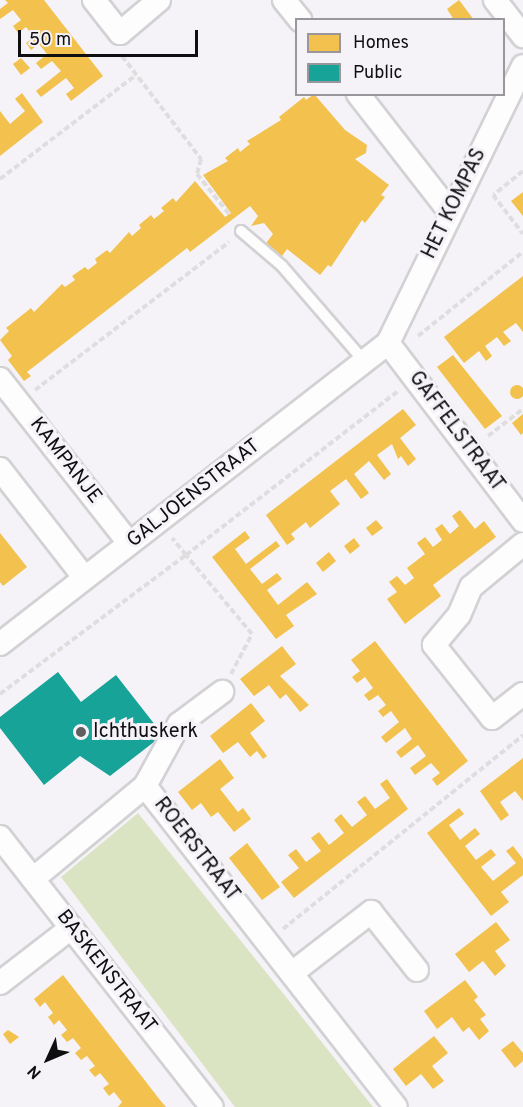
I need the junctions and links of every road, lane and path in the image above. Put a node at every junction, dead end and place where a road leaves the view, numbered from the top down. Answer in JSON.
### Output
{"nodes":[{"id":1,"x":94,"y":0,"type":"edge"},
{"id":2,"x":159,"y":0,"type":"edge"},
{"id":3,"x":285,"y":0,"type":"edge"},
{"id":4,"x":495,"y":0,"type":"edge"},
{"id":5,"x":298,"y":18,"type":"edge"},
{"id":6,"x":120,"y":33,"type":"junction"},
{"id":7,"x":523,"y":36,"type":"edge"},
{"id":8,"x":523,"y":66,"type":"edge"},
{"id":9,"x":136,"y":75,"type":"junction"},
{"id":10,"x":360,"y":96,"type":"edge"},
{"id":11,"x":523,"y":171,"type":"edge"},
{"id":12,"x":0,"y":179,"type":"edge"},
{"id":13,"x":450,"y":212,"type":"junction"},
{"id":14,"x":229,"y":214,"type":"dead end"},
{"id":15,"x":241,"y":231,"type":"joint"},
{"id":16,"x":523,"y":234,"type":"edge"},
{"id":17,"x":523,"y":252,"type":"edge"},
{"id":18,"x":392,"y":348,"type":"junction"},
{"id":19,"x":364,"y":362,"type":"junction"},
{"id":20,"x":415,"y":378,"type":"junction"},
{"id":21,"x":0,"y":379,"type":"edge"},
{"id":22,"x":19,"y":403,"type":"junction"},
{"id":23,"x":523,"y":409,"type":"edge"},
{"id":24,"x":470,"y":450,"type":"junction"},
{"id":25,"x":0,"y":469,"type":"edge"},
{"id":26,"x":523,"y":521,"type":"edge"},
{"id":27,"x":129,"y":543,"type":"junction"},
{"id":28,"x":523,"y":544,"type":"edge"},
{"id":29,"x":186,"y":555,"type":"junction"},
{"id":30,"x":85,"y":578,"type":"junction"},
{"id":31,"x":0,"y":644,"type":"edge"},
{"id":32,"x":222,"y":692,"type":"joint"},
{"id":33,"x":0,"y":694,"type":"edge"},
{"id":34,"x":523,"y":694,"type":"edge"},
{"id":35,"x":523,"y":735,"type":"edge"},
{"id":36,"x":145,"y":786,"type":"junction"},
{"id":37,"x":0,"y":837,"type":"edge"},
{"id":38,"x":33,"y":879,"type":"junction"},
{"id":39,"x":71,"y":928,"type":"junction"},
{"id":40,"x":267,"y":942,"type":"junction"},
{"id":41,"x":417,"y":970,"type":"dead end"},
{"id":42,"x":292,"y":974,"type":"junction"},
{"id":43,"x":0,"y":983,"type":"edge"},
{"id":44,"x":212,"y":1107,"type":"edge"},
{"id":45,"x":396,"y":1107,"type":"edge"}],
"edges":[{"from":1,"to":6,"type":"street"},
{"from":2,"to":6,"type":"street"},
{"from":3,"to":5,"type":"street"},
{"from":4,"to":7,"type":"street"},
{"from":6,"to":9,"type":"path"},
{"from":8,"to":13,"type":"street","name":"HET KOMPAS"},
{"from":9,"to":12,"type":"path"},
{"from":9,"to":14,"type":"path"},
{"from":10,"to":13,"type":"street"},
{"from":11,"to":16,"type":"path"},
{"from":13,"to":18,"type":"street","name":"HET KOMPAS"},
{"from":15,"to":19,"type":"lane"},
{"from":15,"to":22,"type":"path"},
{"from":17,"to":18,"type":"path"},
{"from":18,"to":19,"type":"street","name":"GALJOENSTRAAT"},
{"from":18,"to":20,"type":"street","name":"GAFFELSTRAAT"},
{"from":19,"to":27,"type":"street","name":"GALJOENSTRAAT"},
{"from":20,"to":24,"type":"street","name":"GAFFELSTRAAT"},
{"from":20,"to":29,"type":"path"},
{"from":21,"to":22,"type":"street","name":"KAMPANJE"},
{"from":22,"to":27,"type":"street","name":"KAMPANJE"},
{"from":23,"to":24,"type":"path"},
{"from":24,"to":26,"type":"street","name":"GAFFELSTRAAT"},
{"from":25,"to":30,"type":"street"},
{"from":27,"to":30,"type":"street","name":"GALJOENSTRAAT"},
{"from":28,"to":34,"type":"street"},
{"from":29,"to":32,"type":"path"},
{"from":29,"to":33,"type":"path"},
{"from":30,"to":31,"type":"street","name":"GALJOENSTRAAT"},
{"from":32,"to":36,"type":"street"},
{"from":35,"to":40,"type":"path"},
{"from":36,"to":38,"type":"street","name":"ROERSTRAAT"},
{"from":36,"to":40,"type":"street","name":"ROERSTRAAT"},
{"from":37,"to":38,"type":"street","name":"BASKENSTRAAT"},
{"from":38,"to":39,"type":"street","name":"BASKENSTRAAT"},
{"from":39,"to":43,"type":"street"},
{"from":39,"to":44,"type":"street","name":"BASKENSTRAAT"},
{"from":40,"to":42,"type":"street","name":"ROERSTRAAT"},
{"from":41,"to":42,"type":"street"},
{"from":42,"to":45,"type":"street","name":"ROERSTRAAT"}]}
